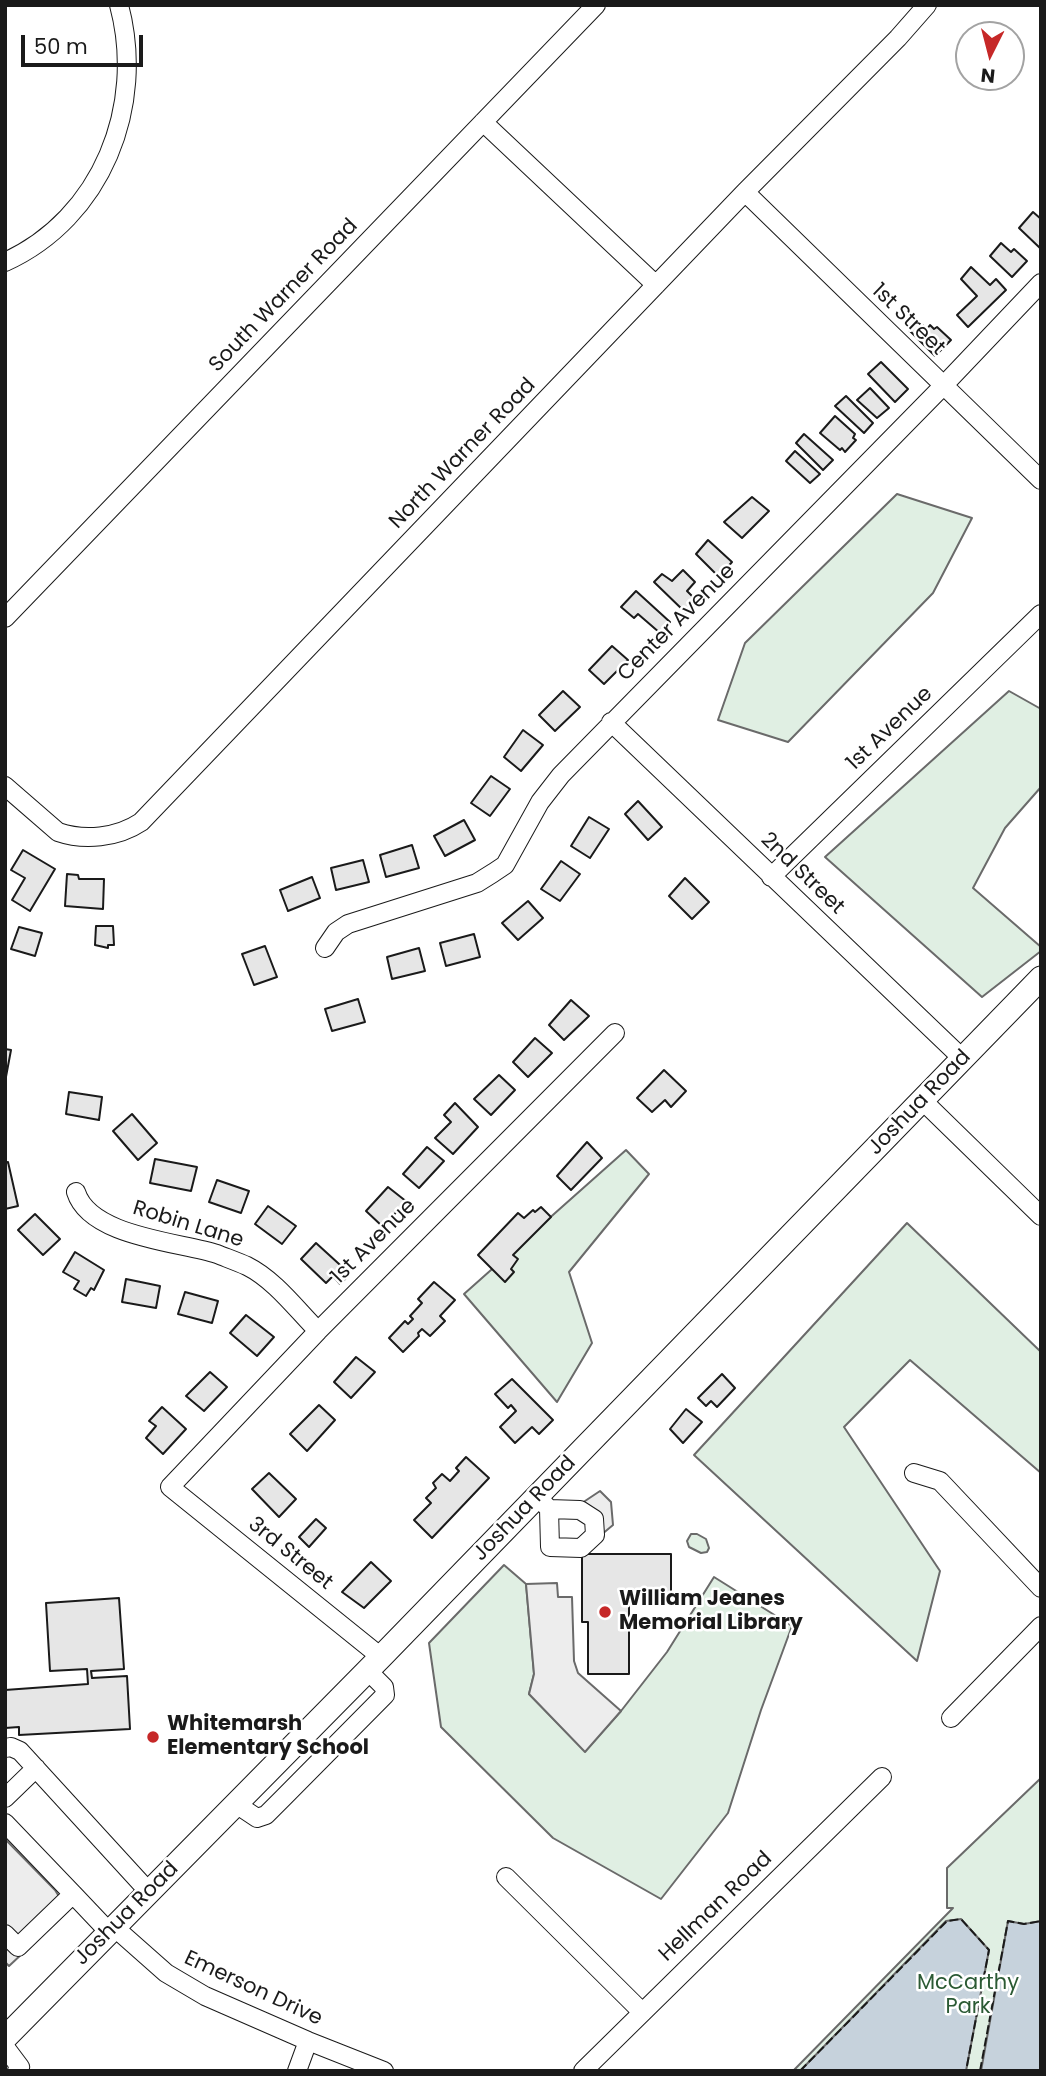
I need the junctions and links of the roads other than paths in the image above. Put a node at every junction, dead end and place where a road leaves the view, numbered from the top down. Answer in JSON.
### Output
{"nodes":[{"id":1,"x":119,"y":5,"type":"edge"},
{"id":2,"x":596,"y":5,"type":"edge"},
{"id":3,"x":927,"y":5,"type":"edge"},
{"id":4,"x":483,"y":122,"type":"junction"},
{"id":5,"x":745,"y":192,"type":"junction"},
{"id":6,"x":5,"y":262,"type":"edge"},
{"id":7,"x":1041,"y":282,"type":"edge"},
{"id":8,"x":656,"y":285,"type":"junction"},
{"id":9,"x":943,"y":386,"type":"junction"},
{"id":10,"x":1041,"y":480,"type":"edge"},
{"id":11,"x":1041,"y":614,"type":"edge"},
{"id":12,"x":5,"y":618,"type":"edge"},
{"id":13,"x":611,"y":722,"type":"junction"},
{"id":14,"x":5,"y":786,"type":"edge"},
{"id":15,"x":771,"y":877,"type":"junction"},
{"id":16,"x":325,"y":948,"type":"dead end"},
{"id":17,"x":1041,"y":978,"type":"edge"},
{"id":18,"x":615,"y":1033,"type":"dead end"},
{"id":19,"x":963,"y":1059,"type":"junction"},
{"id":20,"x":922,"y":1100,"type":"junction"},
{"id":21,"x":76,"y":1192,"type":"dead end"},
{"id":22,"x":1041,"y":1216,"type":"edge"},
{"id":23,"x":318,"y":1331,"type":"junction"},
{"id":24,"x":914,"y":1472,"type":"dead end"},
{"id":25,"x":170,"y":1488,"type":"joint"},
{"id":26,"x":1041,"y":1588,"type":"edge"},
{"id":27,"x":1041,"y":1626,"type":"edge"},
{"id":28,"x":374,"y":1664,"type":"junction"},
{"id":29,"x":951,"y":1718,"type":"dead end"},
{"id":30,"x":5,"y":1748,"type":"edge"},
{"id":31,"x":36,"y":1768,"type":"junction"},
{"id":32,"x":882,"y":1777,"type":"dead end"},
{"id":33,"x":5,"y":1798,"type":"edge"},
{"id":34,"x":5,"y":1823,"type":"edge"},
{"id":35,"x":506,"y":1877,"type":"dead end"},
{"id":36,"x":149,"y":1892,"type":"junction"},
{"id":37,"x":72,"y":1894,"type":"junction"},
{"id":38,"x":112,"y":1930,"type":"junction"},
{"id":39,"x":5,"y":1934,"type":"edge"},
{"id":40,"x":642,"y":2012,"type":"junction"},
{"id":41,"x":5,"y":2038,"type":"edge"},
{"id":42,"x":308,"y":2041,"type":"junction"},
{"id":43,"x":5,"y":2047,"type":"edge"},
{"id":44,"x":17,"y":2071,"type":"edge"},
{"id":45,"x":297,"y":2071,"type":"edge"},
{"id":46,"x":384,"y":2071,"type":"edge"},
{"id":47,"x":583,"y":2071,"type":"edge"}],
"edges":[{"from":1,"to":6,"type":"street"},
{"from":2,"to":4,"type":"street","name":"South Warner Road"},
{"from":3,"to":5,"type":"street","name":"North Warner Road"},
{"from":4,"to":8,"type":"street"},
{"from":4,"to":12,"type":"street","name":"South Warner Road"},
{"from":5,"to":8,"type":"street","name":"North Warner Road"},
{"from":5,"to":9,"type":"street","name":"1st Street"},
{"from":7,"to":9,"type":"street","name":"Center Avenue"},
{"from":8,"to":14,"type":"street","name":"North Warner Road"},
{"from":9,"to":10,"type":"street","name":"1st Street"},
{"from":9,"to":13,"type":"street","name":"Center Avenue"},
{"from":11,"to":15,"type":"street","name":"1st Avenue"},
{"from":13,"to":15,"type":"street","name":"2nd Street"},
{"from":13,"to":16,"type":"street","name":"Center Avenue"},
{"from":15,"to":19,"type":"street","name":"2nd Street"},
{"from":17,"to":19,"type":"main road","name":"Joshua Road"},
{"from":18,"to":23,"type":"street","name":"1st Avenue"},
{"from":19,"to":20,"type":"main road","name":"Joshua Road"},
{"from":20,"to":22,"type":"street"},
{"from":20,"to":28,"type":"main road","name":"Joshua Road"},
{"from":21,"to":23,"type":"street","name":"Robin Lane"},
{"from":23,"to":25,"type":"street","name":"1st Avenue"},
{"from":24,"to":26,"type":"street"},
{"from":25,"to":28,"type":"street","name":"3rd Street"},
{"from":27,"to":29,"type":"street"},
{"from":28,"to":36,"type":"main road","name":"Joshua Road"},
{"from":30,"to":31,"type":"street"},
{"from":31,"to":33,"type":"street"},
{"from":31,"to":36,"type":"street"},
{"from":32,"to":40,"type":"street","name":"Hellman Road"},
{"from":34,"to":37,"type":"street","name":"Emerson Drive"},
{"from":35,"to":40,"type":"street"},
{"from":36,"to":38,"type":"main road","name":"Joshua Road"},
{"from":37,"to":38,"type":"street","name":"Emerson Drive"},
{"from":37,"to":39,"type":"street"},
{"from":38,"to":41,"type":"main road","name":"Joshua Road"},
{"from":38,"to":42,"type":"street","name":"Emerson Drive"},
{"from":40,"to":47,"type":"street","name":"Hellman Road"},
{"from":42,"to":45,"type":"street"},
{"from":42,"to":46,"type":"street","name":"Emerson Drive"},
{"from":43,"to":44,"type":"street"}]}
